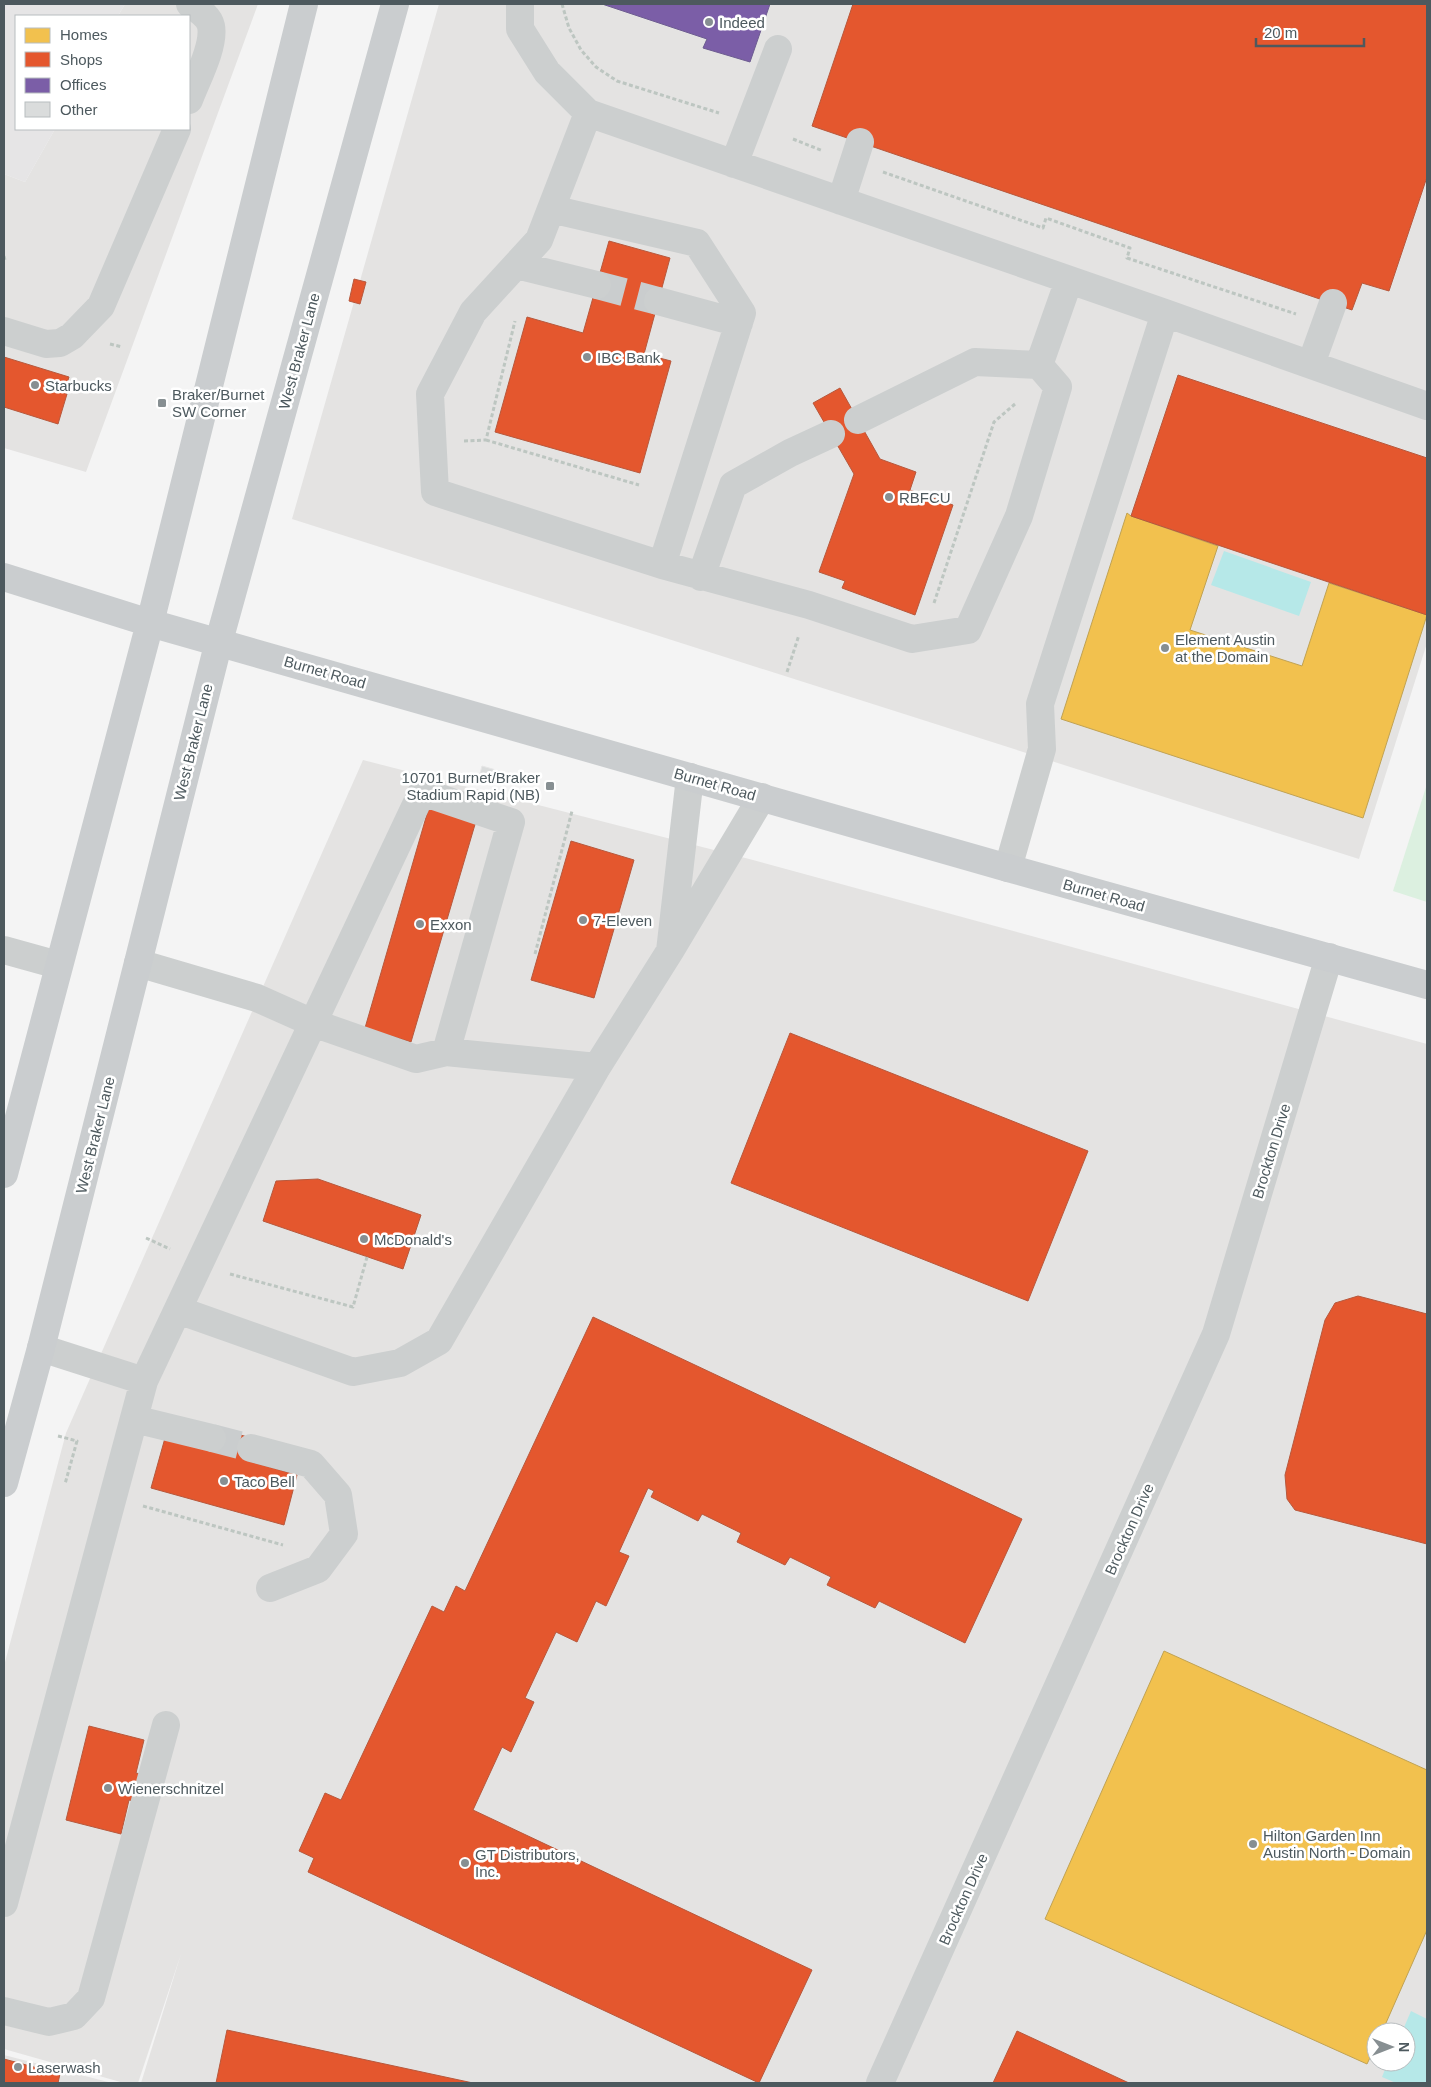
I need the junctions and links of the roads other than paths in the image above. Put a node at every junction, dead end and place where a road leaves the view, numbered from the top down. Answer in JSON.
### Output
{"nodes":[{"id":1,"x":190,"y":4,"type":"edge"},
{"id":2,"x":304,"y":4,"type":"edge"},
{"id":3,"x":395,"y":4,"type":"edge"},
{"id":4,"x":520,"y":4,"type":"edge"},
{"id":5,"x":778,"y":49,"type":"dead end"},
{"id":6,"x":190,"y":97,"type":"edge"},
{"id":7,"x":588,"y":113,"type":"junction"},
{"id":8,"x":177,"y":130,"type":"edge"},
{"id":9,"x":857,"y":152,"type":"road end"},
{"id":10,"x":734,"y":164,"type":"junction"},
{"id":11,"x":841,"y":201,"type":"junction"},
{"id":12,"x":551,"y":209,"type":"junction"},
{"id":13,"x":516,"y":265,"type":"junction"},
{"id":14,"x":1069,"y":280,"type":"junction"},
{"id":15,"x":597,"y":285,"type":"tunnel mouth"},
{"id":16,"x":658,"y":301,"type":"tunnel mouth"},
{"id":17,"x":1165,"y":312,"type":"junction"},
{"id":18,"x":1329,"y":314,"type":"road end"},
{"id":19,"x":739,"y":323,"type":"junction"},
{"id":20,"x":4,"y":331,"type":"edge"},
{"id":21,"x":1312,"y":364,"type":"junction"},
{"id":22,"x":1039,"y":365,"type":"junction"},
{"id":23,"x":1427,"y":406,"type":"edge"},
{"id":24,"x":858,"y":420,"type":"dead end"},
{"id":25,"x":831,"y":434,"type":"dead end"},
{"id":26,"x":662,"y":565,"type":"junction"},
{"id":27,"x":4,"y":577,"type":"edge"},
{"id":28,"x":701,"y":577,"type":"junction"},
{"id":29,"x":150,"y":623,"type":"junction"},
{"id":30,"x":218,"y":641,"type":"junction"},
{"id":31,"x":690,"y":777,"type":"junction"},
{"id":32,"x":762,"y":797,"type":"junction"},
{"id":33,"x":1008,"y":868,"type":"junction"},
{"id":34,"x":4,"y":950,"type":"edge"},
{"id":35,"x":670,"y":951,"type":"junction"},
{"id":36,"x":1329,"y":957,"type":"junction"},
{"id":37,"x":138,"y":962,"type":"junction"},
{"id":38,"x":58,"y":965,"type":"junction"},
{"id":39,"x":1427,"y":985,"type":"edge"},
{"id":40,"x":313,"y":1023,"type":"junction"},
{"id":41,"x":446,"y":1052,"type":"junction"},
{"id":42,"x":597,"y":1067,"type":"junction"},
{"id":43,"x":4,"y":1174,"type":"edge"},
{"id":44,"x":178,"y":1310,"type":"junction"},
{"id":45,"x":41,"y":1348,"type":"junction"},
{"id":46,"x":144,"y":1381,"type":"junction"},
{"id":47,"x":134,"y":1418,"type":"junction"},
{"id":48,"x":212,"y":1438,"type":"tunnel mouth"},
{"id":49,"x":251,"y":1448,"type":"tunnel mouth"},
{"id":50,"x":4,"y":1483,"type":"edge"},
{"id":51,"x":270,"y":1588,"type":"dead end"},
{"id":52,"x":166,"y":1725,"type":"dead end"},
{"id":53,"x":4,"y":1903,"type":"edge"},
{"id":54,"x":4,"y":2011,"type":"edge"},
{"id":55,"x":880,"y":2083,"type":"edge"}],
"edges":[{"from":1,"to":6,"type":"street"},
{"from":2,"to":29,"type":"main road"},
{"from":3,"to":30,"type":"main road","name":"West Braker Lane"},
{"from":4,"to":7,"type":"street"},
{"from":5,"to":10,"type":"street"},
{"from":7,"to":10,"type":"street"},
{"from":7,"to":12,"type":"street"},
{"from":8,"to":20,"type":"street"},
{"from":9,"to":11,"type":"street"},
{"from":10,"to":11,"type":"street"},
{"from":11,"to":14,"type":"street"},
{"from":12,"to":13,"type":"street"},
{"from":12,"to":19,"type":"street"},
{"from":13,"to":15,"type":"street"},
{"from":13,"to":26,"type":"street"},
{"from":14,"to":17,"type":"street"},
{"from":14,"to":22,"type":"street"},
{"from":16,"to":19,"type":"street"},
{"from":17,"to":21,"type":"street"},
{"from":17,"to":33,"type":"street"},
{"from":18,"to":21,"type":"street"},
{"from":19,"to":26,"type":"street"},
{"from":21,"to":23,"type":"street"},
{"from":22,"to":24,"type":"street"},
{"from":22,"to":28,"type":"street"},
{"from":25,"to":28,"type":"street"},
{"from":26,"to":28,"type":"street"},
{"from":27,"to":29,"type":"main road","name":"Burnet Road"},
{"from":29,"to":30,"type":"main road","name":"Burnet Road"},
{"from":29,"to":38,"type":"main road"},
{"from":30,"to":31,"type":"main road","name":"Burnet Road"},
{"from":30,"to":37,"type":"main road","name":"West Braker Lane"},
{"from":31,"to":32,"type":"main road","name":"Burnet Road"},
{"from":31,"to":35,"type":"street"},
{"from":32,"to":33,"type":"main road","name":"Burnet Road"},
{"from":32,"to":35,"type":"street"},
{"from":33,"to":36,"type":"main road","name":"Burnet Road"},
{"from":34,"to":38,"type":"street"},
{"from":35,"to":42,"type":"street"},
{"from":36,"to":39,"type":"main road","name":"Burnet Road"},
{"from":36,"to":55,"type":"street","name":"Brockton Drive"},
{"from":37,"to":40,"type":"street"},
{"from":37,"to":45,"type":"main road","name":"West Braker Lane"},
{"from":38,"to":43,"type":"main road"},
{"from":40,"to":41,"type":"street"},
{"from":40,"to":41,"type":"street"},
{"from":40,"to":44,"type":"street"},
{"from":41,"to":42,"type":"street"},
{"from":42,"to":44,"type":"street"},
{"from":44,"to":46,"type":"street"},
{"from":45,"to":46,"type":"street"},
{"from":45,"to":50,"type":"main road","name":"West Braker Lane"},
{"from":46,"to":47,"type":"street"},
{"from":47,"to":48,"type":"street"},
{"from":47,"to":53,"type":"street"},
{"from":49,"to":51,"type":"street"},
{"from":52,"to":54,"type":"street"}]}
